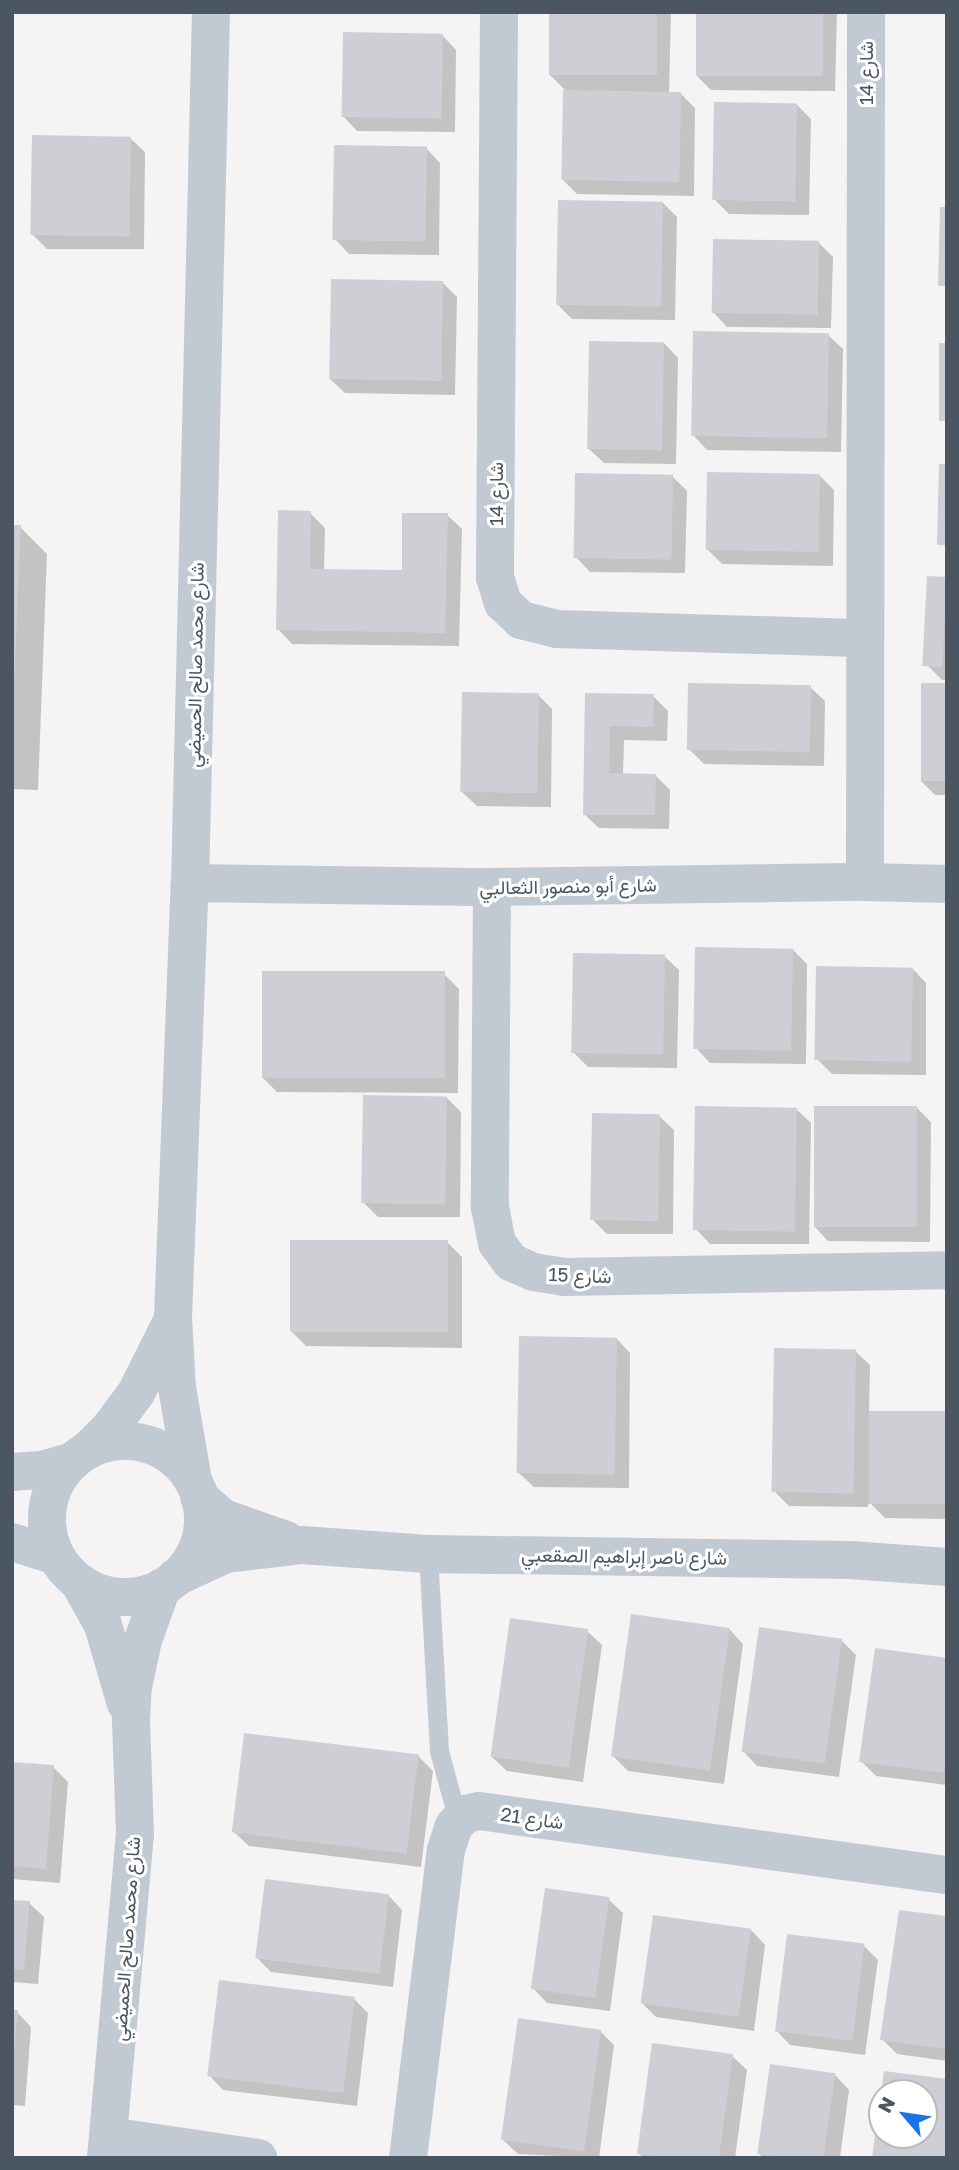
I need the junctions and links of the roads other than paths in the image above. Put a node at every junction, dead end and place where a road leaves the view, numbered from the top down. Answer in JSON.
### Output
{"nodes":[{"id":1,"x":211,"y":12,"type":"edge"},
{"id":2,"x":499,"y":12,"type":"edge"},
{"id":3,"x":866,"y":12,"type":"edge"},
{"id":4,"x":865,"y":638,"type":"junction"},
{"id":5,"x":865,"y":882,"type":"junction"},
{"id":6,"x":190,"y":883,"type":"junction"},
{"id":7,"x":947,"y":884,"type":"edge"},
{"id":8,"x":492,"y":887,"type":"junction"},
{"id":9,"x":947,"y":1270,"type":"edge"},
{"id":10,"x":173,"y":1317,"type":"junction"},
{"id":11,"x":80,"y":1456,"type":"junction"},
{"id":12,"x":12,"y":1472,"type":"edge"},
{"id":13,"x":196,"y":1489,"type":"junction"},
{"id":14,"x":12,"y":1542,"type":"edge"},
{"id":15,"x":302,"y":1545,"type":"junction"},
{"id":16,"x":428,"y":1554,"type":"junction"},
{"id":17,"x":947,"y":1567,"type":"edge"},
{"id":18,"x":68,"y":1569,"type":"junction"},
{"id":19,"x":169,"y":1582,"type":"junction"},
{"id":20,"x":131,"y":1720,"type":"junction"},
{"id":21,"x":458,"y":1821,"type":"junction"},
{"id":22,"x":947,"y":1875,"type":"edge"},
{"id":23,"x":108,"y":2147,"type":"edge"},
{"id":24,"x":258,"y":2158,"type":"edge"},
{"id":25,"x":408,"y":2158,"type":"edge"}],
"edges":[{"from":1,"to":6,"type":"street","name":"شارع محمد صالح الحميضي"},
{"from":2,"to":4,"type":"street","name":"شارع 14"},
{"from":3,"to":4,"type":"street","name":"شارع 14"},
{"from":4,"to":5,"type":"street","name":"شارع 14"},
{"from":5,"to":7,"type":"street","name":"شارع أبو منصور الثعالبي"},
{"from":5,"to":8,"type":"street","name":"شارع أبو منصور الثعالبي"},
{"from":6,"to":8,"type":"street","name":"شارع أبو منصور الثعالبي"},
{"from":6,"to":10,"type":"street","name":"شارع محمد صالح الحميضي"},
{"from":8,"to":9,"type":"street","name":"شارع 15"},
{"from":10,"to":11,"type":"street","name":"شارع محمد صالح الحميضي"},
{"from":10,"to":13,"type":"street","name":"شارع محمد صالح الحميضي"},
{"from":11,"to":12,"type":"street"},
{"from":11,"to":13,"type":"street"},
{"from":11,"to":18,"type":"street"},
{"from":13,"to":15,"type":"street","name":"شارع ناصر إبراهيم الصقعبي"},
{"from":13,"to":19,"type":"street"},
{"from":14,"to":18,"type":"street"},
{"from":15,"to":16,"type":"street","name":"شارع ناصر إبراهيم الصقعبي"},
{"from":15,"to":19,"type":"street","name":"شارع ناصر إبراهيم الصقعبي"},
{"from":16,"to":17,"type":"street","name":"شارع ناصر إبراهيم الصقعبي"},
{"from":16,"to":21,"type":"lane"},
{"from":18,"to":19,"type":"street"},
{"from":18,"to":20,"type":"street","name":"شارع محمد صالح الحميضي"},
{"from":19,"to":20,"type":"street","name":"شارع محمد صالح الحميضي"},
{"from":20,"to":23,"type":"street","name":"شارع محمد صالح الحميضي"},
{"from":21,"to":22,"type":"street","name":"شارع 21"},
{"from":21,"to":25,"type":"street"},
{"from":23,"to":24,"type":"street"}]}
